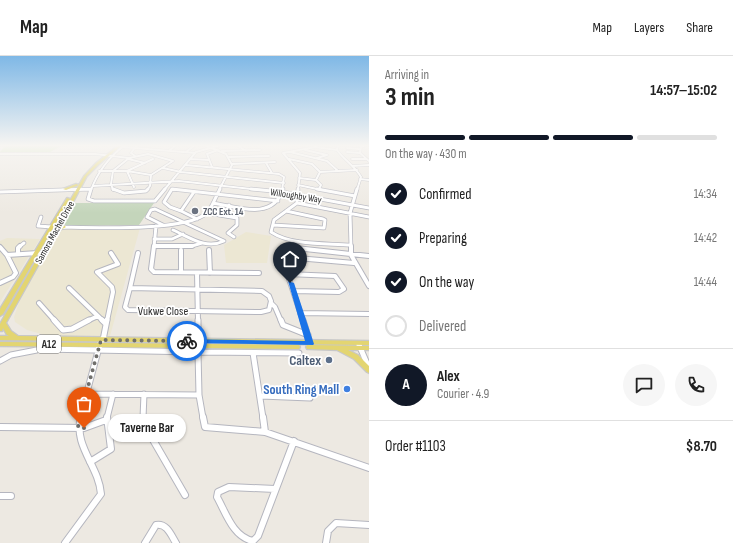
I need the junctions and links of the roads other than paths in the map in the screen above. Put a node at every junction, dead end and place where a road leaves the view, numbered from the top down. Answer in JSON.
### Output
{"nodes":[{"id":1,"x":94,"y":168,"type":"edge"},
{"id":2,"x":102,"y":168,"type":"edge"},
{"id":3,"x":117,"y":168,"type":"edge"},
{"id":4,"x":135,"y":168,"type":"edge"},
{"id":5,"x":163,"y":168,"type":"joint"},
{"id":6,"x":185,"y":168,"type":"edge"},
{"id":7,"x":219,"y":168,"type":"edge"},
{"id":8,"x":269,"y":168,"type":"edge"},
{"id":9,"x":296,"y":168,"type":"edge"},
{"id":10,"x":315,"y":168,"type":"edge"},
{"id":11,"x":335,"y":168,"type":"edge"},
{"id":12,"x":355,"y":168,"type":"edge"},
{"id":13,"x":230,"y":169,"type":"junction"},
{"id":14,"x":358,"y":170,"type":"junction"},
{"id":15,"x":100,"y":171,"type":"junction"},
{"id":16,"x":113,"y":171,"type":"junction"},
{"id":17,"x":127,"y":171,"type":"junction"},
{"id":18,"x":338,"y":171,"type":"junction"},
{"id":19,"x":181,"y":172,"type":"junction"},
{"id":20,"x":320,"y":172,"type":"junction"},
{"id":21,"x":272,"y":173,"type":"junction"},
{"id":22,"x":151,"y":175,"type":"junction"},
{"id":23,"x":226,"y":177,"type":"junction"},
{"id":24,"x":299,"y":178,"type":"junction"},
{"id":25,"x":360,"y":179,"type":"junction"},
{"id":26,"x":174,"y":180,"type":"junction"},
{"id":27,"x":316,"y":180,"type":"junction"},
{"id":28,"x":369,"y":180,"type":"edge"},
{"id":29,"x":151,"y":182,"type":"junction"},
{"id":30,"x":131,"y":183,"type":"junction"},
{"id":31,"x":284,"y":183,"type":"junction"},
{"id":32,"x":111,"y":184,"type":"junction"},
{"id":33,"x":223,"y":185,"type":"junction"},
{"id":34,"x":298,"y":185,"type":"junction"},
{"id":35,"x":134,"y":186,"type":"dead end"},
{"id":36,"x":92,"y":187,"type":"junction"},
{"id":37,"x":64,"y":189,"type":"junction"},
{"id":38,"x":77,"y":189,"type":"junction"},
{"id":39,"x":319,"y":189,"type":"junction"},
{"id":40,"x":0,"y":192,"type":"edge"},
{"id":41,"x":194,"y":192,"type":"junction"},
{"id":42,"x":282,"y":192,"type":"junction"},
{"id":43,"x":136,"y":193,"type":"junction"},
{"id":44,"x":217,"y":194,"type":"junction"},
{"id":45,"x":298,"y":194,"type":"junction"},
{"id":46,"x":355,"y":196,"type":"junction"},
{"id":47,"x":278,"y":201,"type":"junction"},
{"id":48,"x":140,"y":202,"type":"junction"},
{"id":49,"x":213,"y":203,"type":"junction"},
{"id":50,"x":297,"y":203,"type":"junction"},
{"id":51,"x":229,"y":205,"type":"junction"},
{"id":52,"x":353,"y":205,"type":"junction"},
{"id":53,"x":369,"y":208,"type":"edge"},
{"id":54,"x":181,"y":211,"type":"junction"},
{"id":55,"x":286,"y":211,"type":"junction"},
{"id":56,"x":207,"y":213,"type":"junction"},
{"id":57,"x":350,"y":213,"type":"junction"},
{"id":58,"x":225,"y":216,"type":"junction"},
{"id":59,"x":41,"y":217,"type":"dead end"},
{"id":60,"x":369,"y":217,"type":"edge"},
{"id":61,"x":62,"y":219,"type":"junction"},
{"id":62,"x":197,"y":219,"type":"junction"},
{"id":63,"x":186,"y":223,"type":"junction"},
{"id":64,"x":273,"y":225,"type":"junction"},
{"id":65,"x":156,"y":226,"type":"junction"},
{"id":66,"x":164,"y":226,"type":"junction"},
{"id":67,"x":54,"y":227,"type":"junction"},
{"id":68,"x":64,"y":227,"type":"junction"},
{"id":69,"x":173,"y":230,"type":"dead end"},
{"id":70,"x":183,"y":234,"type":"junction"},
{"id":71,"x":52,"y":236,"type":"junction"},
{"id":72,"x":234,"y":237,"type":"dead end"},
{"id":73,"x":154,"y":239,"type":"junction"},
{"id":74,"x":24,"y":243,"type":"dead end"},
{"id":75,"x":202,"y":243,"type":"junction"},
{"id":76,"x":351,"y":245,"type":"junction"},
{"id":77,"x":154,"y":246,"type":"junction"},
{"id":78,"x":0,"y":247,"type":"edge"},
{"id":79,"x":296,"y":248,"type":"dead end"},
{"id":80,"x":181,"y":250,"type":"dead end"},
{"id":81,"x":209,"y":250,"type":"dead end"},
{"id":82,"x":42,"y":253,"type":"junction"},
{"id":83,"x":111,"y":253,"type":"dead end"},
{"id":84,"x":138,"y":253,"type":"dead end"},
{"id":85,"x":351,"y":253,"type":"junction"},
{"id":86,"x":18,"y":254,"type":"junction"},
{"id":87,"x":36,"y":254,"type":"junction"},
{"id":88,"x":7,"y":255,"type":"junction"},
{"id":89,"x":369,"y":256,"type":"edge"},
{"id":90,"x":354,"y":262,"type":"junction"},
{"id":91,"x":181,"y":272,"type":"junction"},
{"id":92,"x":197,"y":273,"type":"junction"},
{"id":93,"x":210,"y":273,"type":"junction"},
{"id":94,"x":260,"y":273,"type":"dead end"},
{"id":95,"x":287,"y":274,"type":"junction"},
{"id":96,"x":0,"y":283,"type":"edge"},
{"id":97,"x":369,"y":286,"type":"edge"},
{"id":98,"x":70,"y":288,"type":"dead end"},
{"id":99,"x":130,"y":288,"type":"junction"},
{"id":100,"x":198,"y":291,"type":"junction"},
{"id":101,"x":294,"y":291,"type":"junction"},
{"id":102,"x":39,"y":303,"type":"dead end"},
{"id":103,"x":271,"y":303,"type":"junction"},
{"id":104,"x":198,"y":311,"type":"junction"},
{"id":105,"x":300,"y":313,"type":"junction"},
{"id":106,"x":0,"y":314,"type":"edge"},
{"id":107,"x":369,"y":314,"type":"edge"},
{"id":108,"x":98,"y":316,"type":"junction"},
{"id":109,"x":106,"y":324,"type":"junction"},
{"id":110,"x":2,"y":327,"type":"edge"},
{"id":111,"x":308,"y":335,"type":"junction"},
{"id":112,"x":15,"y":337,"type":"junction"},
{"id":113,"x":0,"y":338,"type":"edge"},
{"id":114,"x":100,"y":343,"type":"junction"},
{"id":115,"x":369,"y":343,"type":"edge"},
{"id":116,"x":0,"y":344,"type":"edge"},
{"id":117,"x":10,"y":344,"type":"junction"},
{"id":118,"x":310,"y":344,"type":"junction"},
{"id":119,"x":359,"y":345,"type":"junction"},
{"id":120,"x":198,"y":347,"type":"junction"},
{"id":121,"x":338,"y":348,"type":"junction"},
{"id":122,"x":369,"y":348,"type":"edge"},
{"id":123,"x":0,"y":349,"type":"edge"},
{"id":124,"x":253,"y":353,"type":"junction"},
{"id":125,"x":300,"y":353,"type":"dead end"},
{"id":126,"x":0,"y":361,"type":"edge"},
{"id":127,"x":369,"y":369,"type":"edge"},
{"id":128,"x":85,"y":394,"type":"junction"},
{"id":129,"x":113,"y":394,"type":"junction"},
{"id":130,"x":144,"y":394,"type":"junction"},
{"id":131,"x":199,"y":395,"type":"junction"},
{"id":132,"x":260,"y":396,"type":"junction"},
{"id":133,"x":310,"y":398,"type":"dead end"},
{"id":134,"x":106,"y":420,"type":"junction"},
{"id":135,"x":0,"y":427,"type":"edge"},
{"id":136,"x":78,"y":427,"type":"junction"},
{"id":137,"x":266,"y":432,"type":"junction"},
{"id":138,"x":294,"y":441,"type":"junction"},
{"id":139,"x":90,"y":462,"type":"junction"},
{"id":140,"x":369,"y":468,"type":"edge"},
{"id":141,"x":275,"y":489,"type":"junction"},
{"id":142,"x":185,"y":495,"type":"dead end"},
{"id":143,"x":0,"y":496,"type":"edge"},
{"id":144,"x":11,"y":496,"type":"dead end"},
{"id":145,"x":369,"y":525,"type":"edge"},
{"id":146,"x":65,"y":543,"type":"edge"},
{"id":147,"x":145,"y":543,"type":"edge"},
{"id":148,"x":176,"y":543,"type":"edge"},
{"id":149,"x":326,"y":543,"type":"edge"}],
"edges":[{"from":1,"to":38,"type":"main road","name":"Samora Machel Drive"},
{"from":2,"to":15,"type":"street"},
{"from":3,"to":16,"type":"street"},
{"from":4,"to":17,"type":"street"},
{"from":5,"to":19,"type":"street"},
{"from":5,"to":22,"type":"street"},
{"from":6,"to":19,"type":"street"},
{"from":7,"to":13,"type":"street"},
{"from":8,"to":21,"type":"street"},
{"from":9,"to":24,"type":"street"},
{"from":10,"to":20,"type":"street"},
{"from":11,"to":18,"type":"street"},
{"from":12,"to":14,"type":"street"},
{"from":13,"to":21,"type":"street"},
{"from":13,"to":23,"type":"street"},
{"from":14,"to":18,"type":"street"},
{"from":14,"to":25,"type":"street"},
{"from":15,"to":16,"type":"street"},
{"from":15,"to":36,"type":"street"},
{"from":16,"to":17,"type":"street"},
{"from":16,"to":32,"type":"street"},
{"from":17,"to":22,"type":"street"},
{"from":17,"to":30,"type":"street"},
{"from":18,"to":20,"type":"street"},
{"from":19,"to":23,"type":"street"},
{"from":19,"to":26,"type":"street"},
{"from":20,"to":27,"type":"street"},
{"from":21,"to":31,"type":"street"},
{"from":22,"to":29,"type":"street"},
{"from":23,"to":31,"type":"street"},
{"from":23,"to":33,"type":"street"},
{"from":24,"to":27,"type":"street"},
{"from":24,"to":34,"type":"street"},
{"from":25,"to":28,"type":"street"},
{"from":25,"to":46,"type":"street"},
{"from":26,"to":29,"type":"street","name":"Willoughby Way"},
{"from":26,"to":33,"type":"street","name":"Willoughby Way"},
{"from":26,"to":48,"type":"street"},
{"from":27,"to":39,"type":"street"},
{"from":29,"to":30,"type":"street","name":"Willoughby Way"},
{"from":29,"to":43,"type":"street"},
{"from":30,"to":32,"type":"street","name":"Willoughby Way"},
{"from":30,"to":35,"type":"street"},
{"from":31,"to":42,"type":"street"},
{"from":32,"to":36,"type":"street","name":"Willoughby Way"},
{"from":32,"to":43,"type":"street"},
{"from":33,"to":42,"type":"street","name":"Willoughby Way"},
{"from":33,"to":44,"type":"street"},
{"from":34,"to":39,"type":"street"},
{"from":34,"to":45,"type":"street"},
{"from":36,"to":38,"type":"street","name":"Willoughby Way"},
{"from":36,"to":48,"type":"street"},
{"from":37,"to":38,"type":"main road"},
{"from":37,"to":38,"type":"main road"},
{"from":37,"to":40,"type":"street"},
{"from":38,"to":61,"type":"main road","name":"Samora Machel Drive"},
{"from":38,"to":67,"type":"main road","name":"Samora Machel Drive"},
{"from":39,"to":46,"type":"street"},
{"from":41,"to":44,"type":"street"},
{"from":41,"to":54,"type":"street"},
{"from":41,"to":54,"type":"street"},
{"from":42,"to":45,"type":"street","name":"Willoughby Way"},
{"from":42,"to":47,"type":"street"},
{"from":43,"to":48,"type":"street"},
{"from":44,"to":47,"type":"street"},
{"from":44,"to":49,"type":"street"},
{"from":45,"to":50,"type":"street"},
{"from":45,"to":52,"type":"street","name":"Willoughby Way"},
{"from":46,"to":52,"type":"street"},
{"from":47,"to":51,"type":"street"},
{"from":49,"to":51,"type":"street"},
{"from":49,"to":56,"type":"street"},
{"from":50,"to":55,"type":"street"},
{"from":50,"to":57,"type":"street"},
{"from":51,"to":58,"type":"street"},
{"from":52,"to":53,"type":"street","name":"Willoughby Way"},
{"from":52,"to":57,"type":"street"},
{"from":54,"to":62,"type":"street"},
{"from":55,"to":64,"type":"street"},
{"from":55,"to":64,"type":"street"},
{"from":56,"to":58,"type":"street"},
{"from":56,"to":62,"type":"street"},
{"from":57,"to":60,"type":"street"},
{"from":57,"to":76,"type":"street"},
{"from":58,"to":72,"type":"street"},
{"from":59,"to":67,"type":"street"},
{"from":61,"to":67,"type":"main road","name":"Samora Machel Drive"},
{"from":61,"to":68,"type":"main road"},
{"from":62,"to":63,"type":"street"},
{"from":63,"to":66,"type":"street"},
{"from":63,"to":66,"type":"street"},
{"from":63,"to":75,"type":"street"},
{"from":64,"to":76,"type":"street"},
{"from":65,"to":66,"type":"street"},
{"from":65,"to":68,"type":"street"},
{"from":65,"to":73,"type":"street"},
{"from":67,"to":68,"type":"street"},
{"from":67,"to":71,"type":"main road","name":"Samora Machel Drive"},
{"from":67,"to":87,"type":"main road","name":"Samora Machel Drive"},
{"from":68,"to":71,"type":"main road"},
{"from":69,"to":70,"type":"street"},
{"from":70,"to":73,"type":"street"},
{"from":70,"to":75,"type":"street"},
{"from":71,"to":82,"type":"main road","name":"Samora Machel Drive"},
{"from":73,"to":77,"type":"street"},
{"from":74,"to":86,"type":"street"},
{"from":75,"to":77,"type":"street"},
{"from":76,"to":85,"type":"street"},
{"from":77,"to":91,"type":"street"},
{"from":78,"to":88,"type":"street"},
{"from":79,"to":85,"type":"street"},
{"from":80,"to":91,"type":"street"},
{"from":81,"to":93,"type":"street"},
{"from":82,"to":87,"type":"street"},
{"from":82,"to":110,"type":"main road","name":"Samora Machel Drive"},
{"from":83,"to":109,"type":"street"},
{"from":84,"to":99,"type":"street"},
{"from":85,"to":89,"type":"street"},
{"from":85,"to":90,"type":"street"},
{"from":86,"to":87,"type":"street"},
{"from":86,"to":88,"type":"street"},
{"from":87,"to":106,"type":"main road","name":"Samora Machel Drive"},
{"from":88,"to":96,"type":"street"},
{"from":90,"to":95,"type":"street"},
{"from":90,"to":97,"type":"street"},
{"from":91,"to":92,"type":"street"},
{"from":92,"to":93,"type":"street"},
{"from":92,"to":100,"type":"street"},
{"from":93,"to":94,"type":"street"},
{"from":95,"to":101,"type":"street"},
{"from":95,"to":101,"type":"street"},
{"from":98,"to":108,"type":"street"},
{"from":99,"to":100,"type":"street"},
{"from":99,"to":104,"type":"street","name":"Vukwe Close"},
{"from":100,"to":103,"type":"street"},
{"from":100,"to":104,"type":"street"},
{"from":101,"to":105,"type":"street"},
{"from":102,"to":108,"type":"street"},
{"from":103,"to":104,"type":"street","name":"Vukwe Close"},
{"from":103,"to":111,"type":"street"},
{"from":104,"to":120,"type":"street"},
{"from":105,"to":107,"type":"street"},
{"from":105,"to":111,"type":"street"},
{"from":108,"to":109,"type":"street"},
{"from":109,"to":114,"type":"street"},
{"from":110,"to":112,"type":"main road"},
{"from":111,"to":118,"type":"street"},
{"from":112,"to":113,"type":"main road","number":"A12"},
{"from":112,"to":114,"type":"main road","number":"A12"},
{"from":114,"to":117,"type":"main road","number":"A12"},
{"from":114,"to":120,"type":"main road","number":"A12"},
{"from":114,"to":126,"type":"street"},
{"from":114,"to":128,"type":"street"},
{"from":115,"to":119,"type":"main road","number":"A12"},
{"from":116,"to":117,"type":"main road","number":"A12"},
{"from":117,"to":123,"type":"main road"},
{"from":118,"to":119,"type":"main road","number":"A12"},
{"from":118,"to":120,"type":"main road","number":"A12"},
{"from":119,"to":121,"type":"main road","number":"A12"},
{"from":119,"to":122,"type":"main road","number":"A12"},
{"from":119,"to":127,"type":"street"},
{"from":120,"to":121,"type":"main road","number":"A12"},
{"from":120,"to":124,"type":"street"},
{"from":120,"to":131,"type":"street"},
{"from":121,"to":127,"type":"main road"},
{"from":124,"to":125,"type":"street"},
{"from":124,"to":132,"type":"street"},
{"from":128,"to":129,"type":"street"},
{"from":128,"to":136,"type":"street"},
{"from":129,"to":130,"type":"street"},
{"from":129,"to":134,"type":"street"},
{"from":130,"to":131,"type":"street"},
{"from":130,"to":142,"type":"street"},
{"from":131,"to":137,"type":"street"},
{"from":132,"to":133,"type":"street"},
{"from":132,"to":137,"type":"street"},
{"from":134,"to":136,"type":"street"},
{"from":134,"to":139,"type":"street"},
{"from":135,"to":136,"type":"street"},
{"from":136,"to":139,"type":"street"},
{"from":137,"to":138,"type":"street"},
{"from":138,"to":140,"type":"street"},
{"from":138,"to":141,"type":"street"},
{"from":139,"to":146,"type":"street"},
{"from":141,"to":141,"type":"street"},
{"from":143,"to":144,"type":"street"},
{"from":145,"to":149,"type":"street"},
{"from":147,"to":148,"type":"street"}]}
